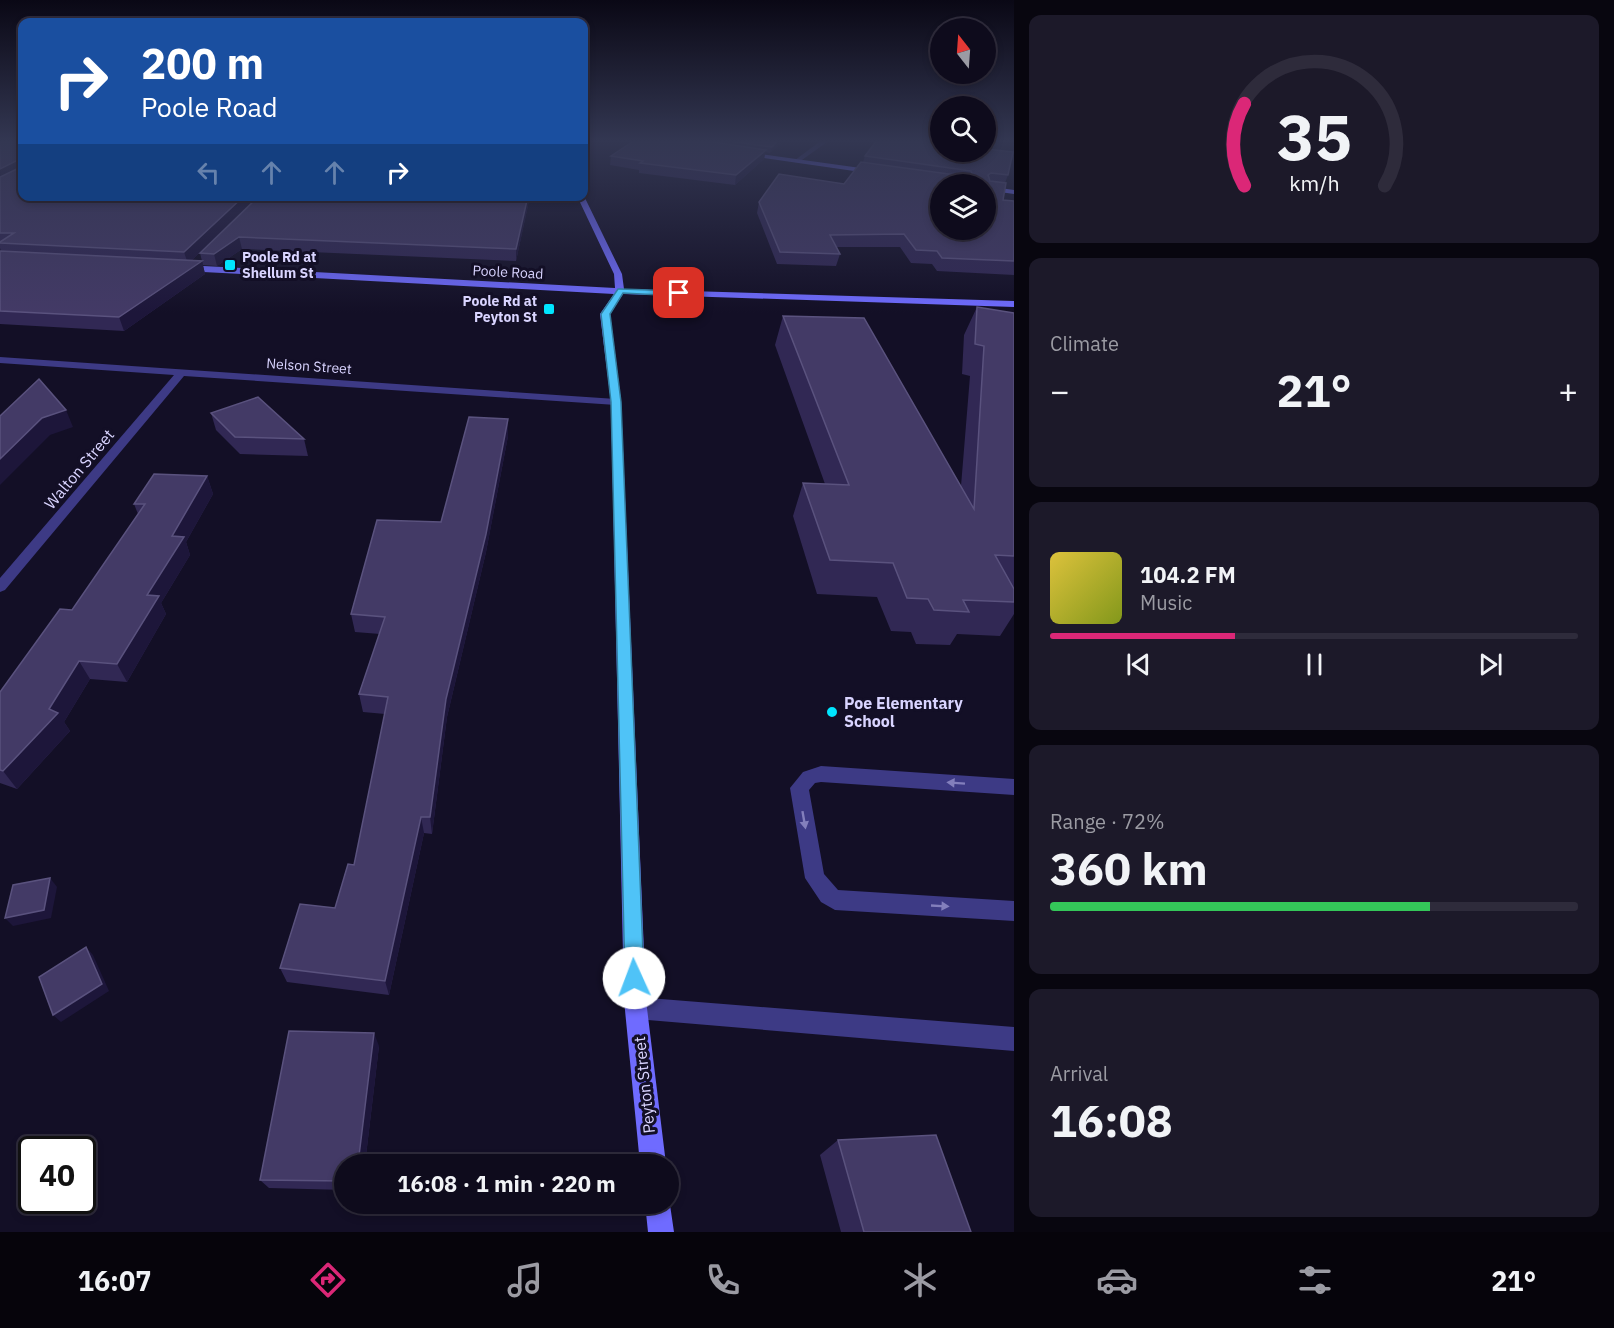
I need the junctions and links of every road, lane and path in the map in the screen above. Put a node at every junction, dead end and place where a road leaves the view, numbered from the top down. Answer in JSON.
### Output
{"nodes":[{"id":1,"x":582,"y":201,"type":"edge"},
{"id":2,"x":201,"y":259,"type":"edge"},
{"id":3,"x":179,"y":268,"type":"edge"},
{"id":4,"x":191,"y":269,"type":"junction"},
{"id":5,"x":620,"y":291,"type":"junction"},
{"id":6,"x":1014,"y":304,"type":"edge"},
{"id":7,"x":0,"y":360,"type":"edge"},
{"id":8,"x":182,"y":372,"type":"junction"},
{"id":9,"x":616,"y":402,"type":"junction"},
{"id":10,"x":0,"y":587,"type":"edge"},
{"id":11,"x":1014,"y":787,"type":"edge"},
{"id":12,"x":1014,"y":911,"type":"edge"},
{"id":13,"x":636,"y":1008,"type":"junction"},
{"id":14,"x":1014,"y":1040,"type":"edge"},
{"id":15,"x":652,"y":1154,"type":"edge"},
{"id":16,"x":659,"y":1214,"type":"edge"},
{"id":17,"x":661,"y":1232,"type":"edge"}],
"edges":[{"from":1,"to":5,"type":"street"},
{"from":2,"to":4,"type":"street"},
{"from":3,"to":4,"type":"street","name":"Poole Road"},
{"from":4,"to":5,"type":"street","name":"Poole Road"},
{"from":5,"to":6,"type":"street","name":"Poole Road"},
{"from":5,"to":9,"type":"street","name":"Peyton Street"},
{"from":7,"to":8,"type":"street","name":"Nelson Street"},
{"from":8,"to":9,"type":"street","name":"Nelson Street"},
{"from":8,"to":10,"type":"street","name":"Walton Street"},
{"from":9,"to":13,"type":"street","name":"Peyton Street"},
{"from":11,"to":12,"type":"street","one_way":true},
{"from":13,"to":14,"type":"street"},
{"from":13,"to":15,"type":"street","name":"Peyton Street"},
{"from":16,"to":17,"type":"street"}]}
